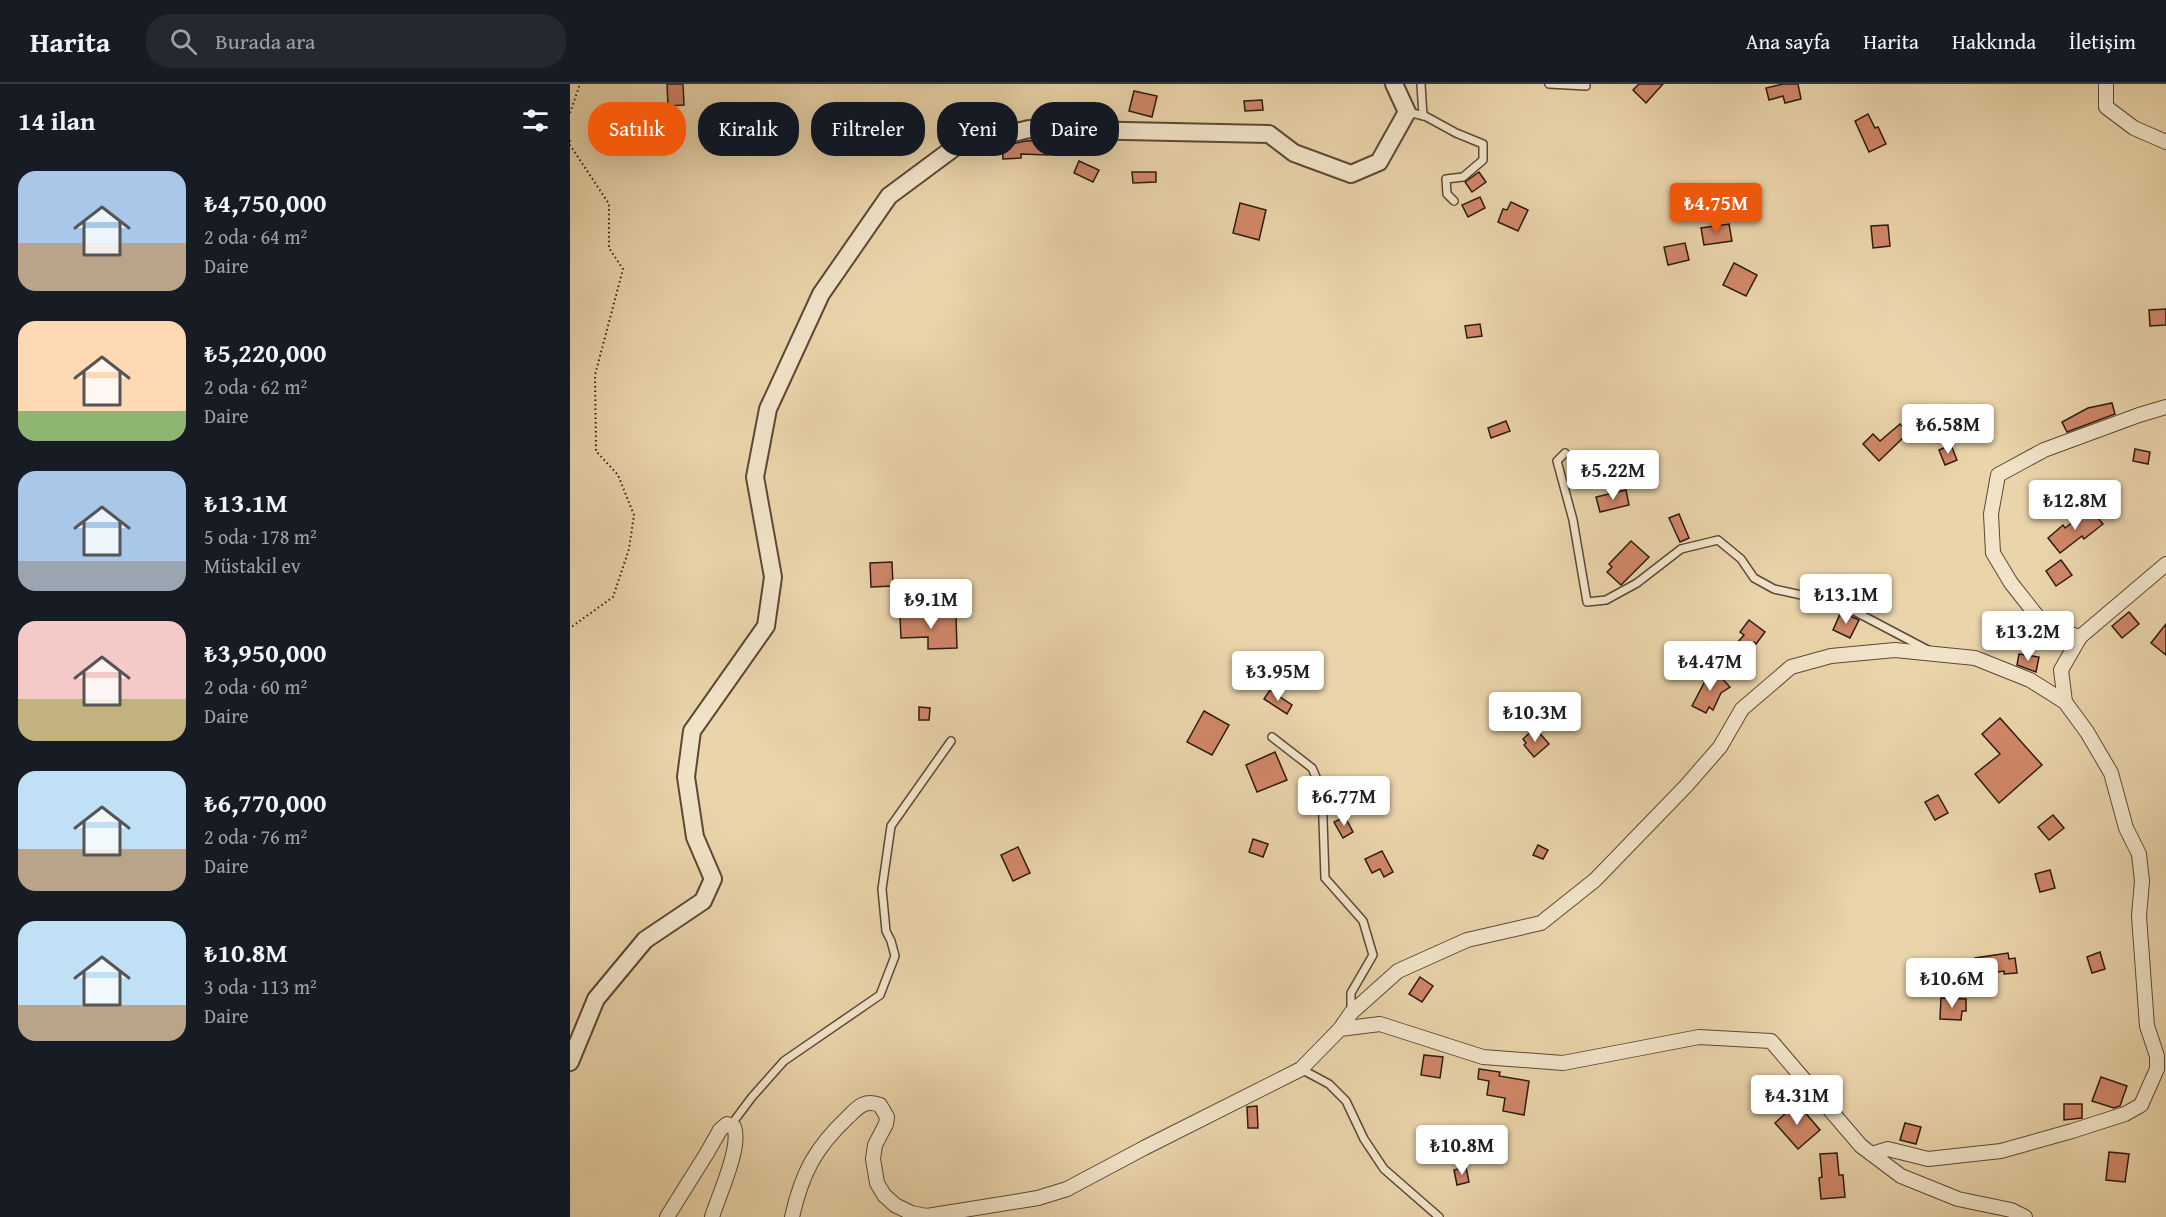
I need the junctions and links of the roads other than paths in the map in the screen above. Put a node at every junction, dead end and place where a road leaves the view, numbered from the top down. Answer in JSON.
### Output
{"nodes":[{"id":1,"x":1394,"y":84,"type":"edge"},
{"id":2,"x":1421,"y":84,"type":"edge"},
{"id":3,"x":1549,"y":84,"type":"edge"},
{"id":4,"x":2106,"y":84,"type":"edge"},
{"id":5,"x":1586,"y":86,"type":"dead end"},
{"id":6,"x":1415,"y":114,"type":"junction"},
{"id":7,"x":2166,"y":142,"type":"edge"},
{"id":8,"x":1454,"y":201,"type":"dead end"},
{"id":9,"x":2166,"y":407,"type":"edge"},
{"id":10,"x":1565,"y":453,"type":"dead end"},
{"id":11,"x":2166,"y":564,"type":"edge"},
{"id":12,"x":2080,"y":637,"type":"junction"},
{"id":13,"x":1935,"y":654,"type":"junction"},
{"id":14,"x":2065,"y":702,"type":"junction"},
{"id":15,"x":1272,"y":737,"type":"dead end"},
{"id":16,"x":951,"y":741,"type":"dead end"},
{"id":17,"x":1351,"y":1013,"type":"junction"},
{"id":18,"x":1340,"y":1029,"type":"junction"},
{"id":19,"x":2162,"y":1055,"type":"edge"},
{"id":20,"x":570,"y":1062,"type":"edge"},
{"id":21,"x":1301,"y":1069,"type":"junction"},
{"id":22,"x":731,"y":1125,"type":"junction"},
{"id":23,"x":1872,"y":1154,"type":"junction"},
{"id":24,"x":667,"y":1217,"type":"edge"},
{"id":25,"x":712,"y":1217,"type":"edge"},
{"id":26,"x":792,"y":1217,"type":"edge"},
{"id":27,"x":1439,"y":1217,"type":"edge"},
{"id":28,"x":2025,"y":1217,"type":"edge"}],
"edges":[{"from":1,"to":6,"type":"street"},
{"from":2,"to":6,"type":"lane"},
{"from":3,"to":5,"type":"lane"},
{"from":4,"to":7,"type":"street"},
{"from":6,"to":8,"type":"lane"},
{"from":6,"to":20,"type":"street"},
{"from":9,"to":12,"type":"street"},
{"from":10,"to":13,"type":"lane"},
{"from":11,"to":12,"type":"street"},
{"from":12,"to":14,"type":"street"},
{"from":13,"to":14,"type":"street"},
{"from":13,"to":17,"type":"street"},
{"from":14,"to":19,"type":"street"},
{"from":15,"to":17,"type":"lane"},
{"from":16,"to":22,"type":"lane"},
{"from":17,"to":18,"type":"street"},
{"from":18,"to":21,"type":"street"},
{"from":18,"to":23,"type":"street"},
{"from":19,"to":23,"type":"street"},
{"from":21,"to":26,"type":"street"},
{"from":21,"to":27,"type":"lane"},
{"from":22,"to":24,"type":"street"},
{"from":22,"to":25,"type":"street"},
{"from":23,"to":28,"type":"street"}]}
